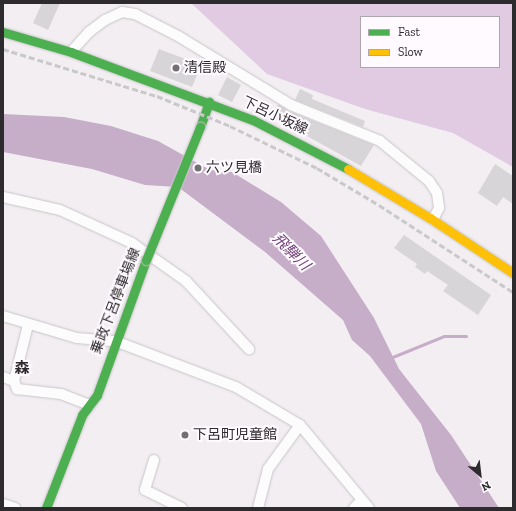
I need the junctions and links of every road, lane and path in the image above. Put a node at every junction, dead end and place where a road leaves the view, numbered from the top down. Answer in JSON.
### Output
{"nodes":[{"id":1,"x":4,"y":30,"type":"edge"},
{"id":2,"x":71,"y":52,"type":"junction"},
{"id":3,"x":210,"y":102,"type":"junction"},
{"id":4,"x":3,"y":197,"type":"edge"},
{"id":5,"x":433,"y":220,"type":"junction"},
{"id":6,"x":513,"y":273,"type":"edge"},
{"id":7,"x":3,"y":316,"type":"edge"},
{"id":8,"x":28,"y":325,"type":"junction"},
{"id":9,"x":115,"y":341,"type":"junction"},
{"id":10,"x":249,"y":349,"type":"dead end"},
{"id":11,"x":3,"y":377,"type":"edge"},
{"id":12,"x":14,"y":381,"type":"junction"},
{"id":13,"x":90,"y":405,"type":"junction"},
{"id":14,"x":300,"y":425,"type":"junction"},
{"id":15,"x":154,"y":460,"type":"dead end"},
{"id":16,"x":3,"y":504,"type":"edge"},
{"id":17,"x":366,"y":504,"type":"edge"},
{"id":18,"x":15,"y":508,"type":"edge"},
{"id":19,"x":46,"y":508,"type":"edge"},
{"id":20,"x":182,"y":508,"type":"edge"},
{"id":21,"x":258,"y":508,"type":"edge"},
{"id":22,"x":354,"y":508,"type":"edge"}],
"edges":[{"from":1,"to":2,"type":"main road","name":"下呂小坂線"},
{"from":2,"to":3,"type":"main road","name":"下呂小坂線"},
{"from":2,"to":5,"type":"street"},
{"from":3,"to":5,"type":"main road","name":"下呂小坂線"},
{"from":3,"to":9,"type":"main road","name":"乗政下呂停車場線","bridge":true},
{"from":4,"to":10,"type":"street"},
{"from":5,"to":6,"type":"main road","name":"下呂小坂線"},
{"from":7,"to":8,"type":"street"},
{"from":8,"to":9,"type":"street"},
{"from":8,"to":12,"type":"street"},
{"from":9,"to":13,"type":"main road","name":"乗政下呂停車場線"},
{"from":9,"to":14,"type":"street"},
{"from":11,"to":12,"type":"street"},
{"from":12,"to":13,"type":"street"},
{"from":13,"to":19,"type":"main road","name":"乗政下呂停車場線"},
{"from":14,"to":17,"type":"street"},
{"from":14,"to":21,"type":"street"},
{"from":15,"to":20,"type":"street"},
{"from":16,"to":18,"type":"street"},
{"from":17,"to":22,"type":"street"}]}
